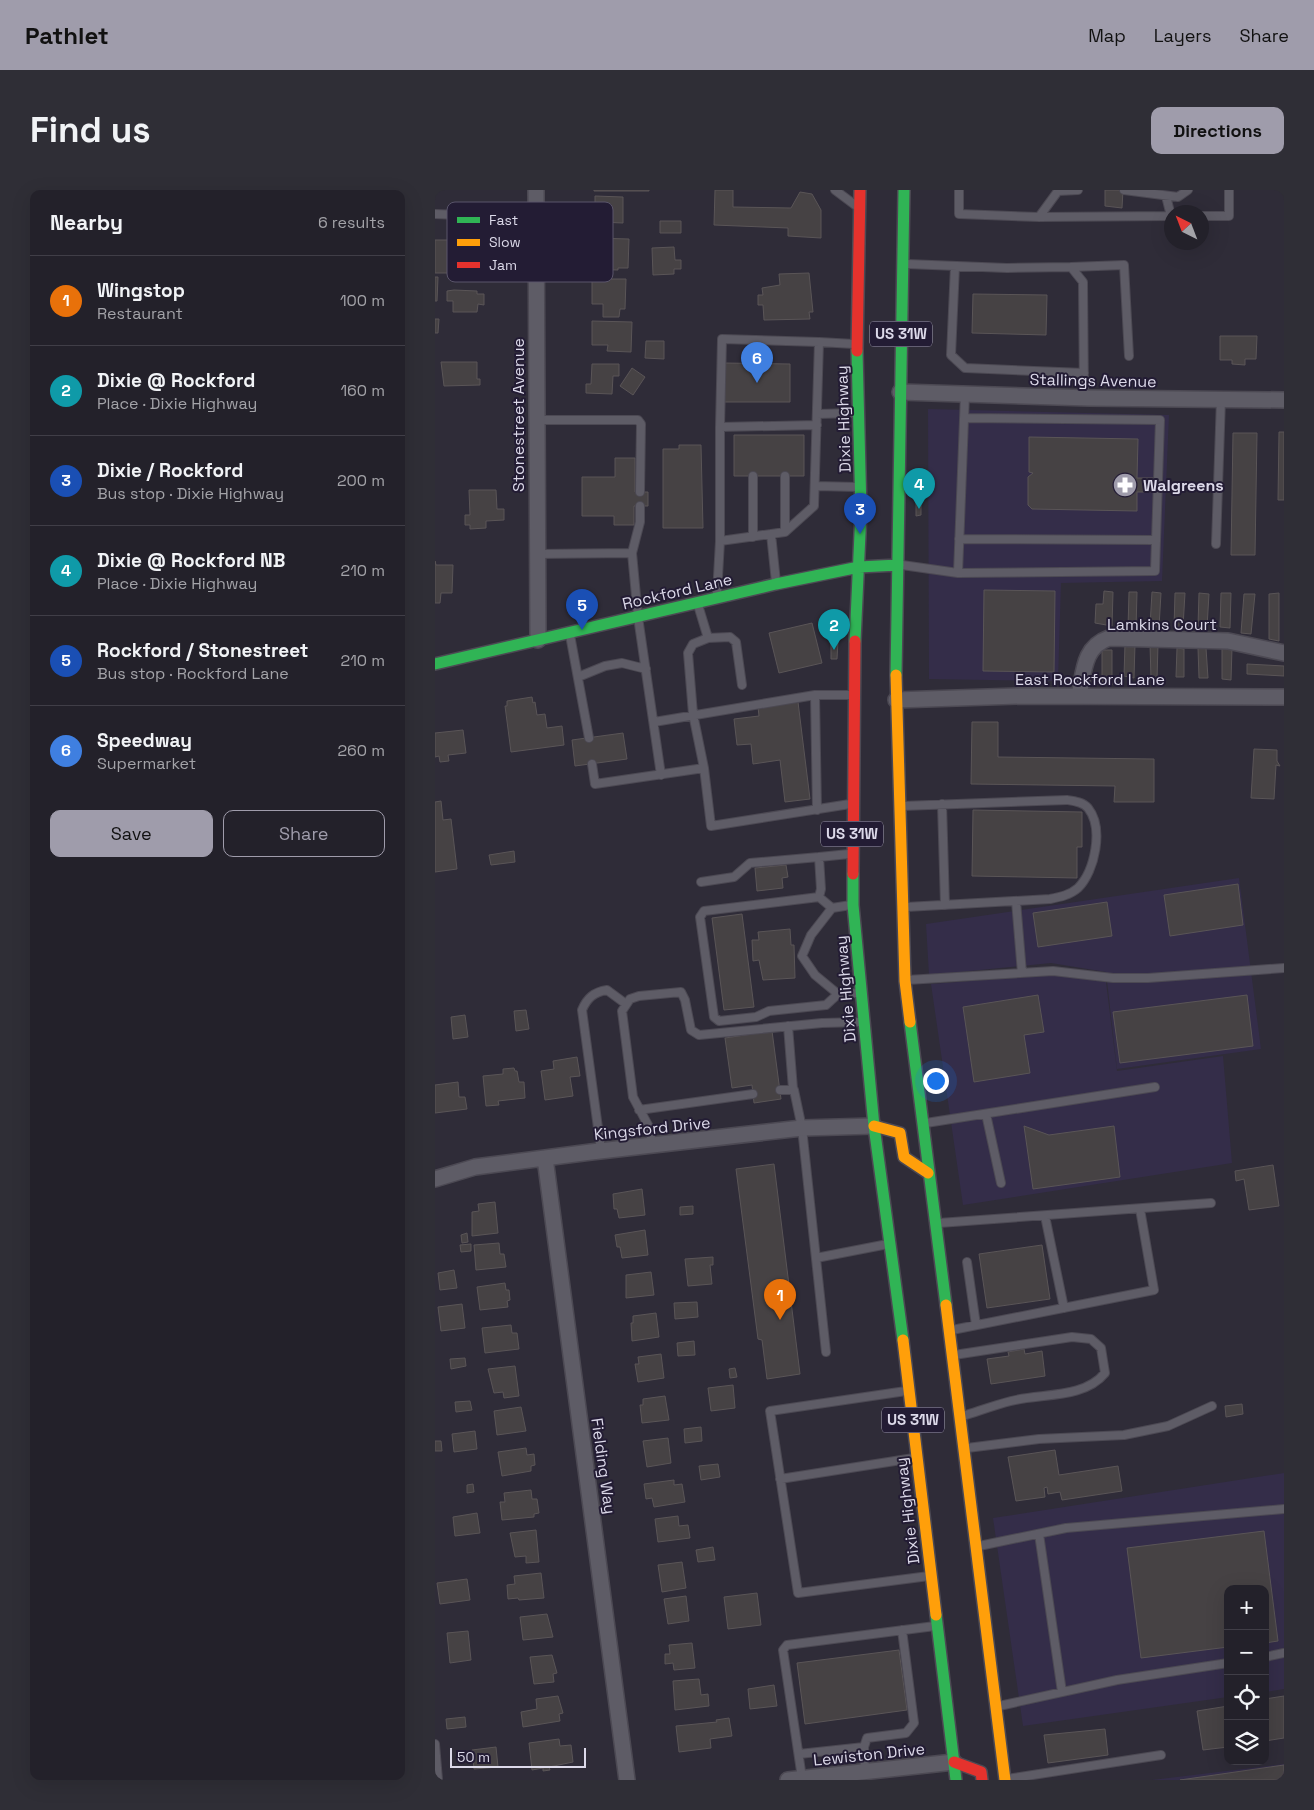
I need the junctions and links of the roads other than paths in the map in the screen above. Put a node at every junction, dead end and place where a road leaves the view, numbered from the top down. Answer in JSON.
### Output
{"nodes":[{"id":1,"x":835,"y":190,"type":"edge"},
{"id":2,"x":860,"y":190,"type":"edge"},
{"id":3,"x":904,"y":190,"type":"edge"},
{"id":4,"x":959,"y":190,"type":"edge"},
{"id":5,"x":1078,"y":190,"type":"edge"},
{"id":6,"x":1123,"y":190,"type":"edge"},
{"id":7,"x":1189,"y":190,"type":"edge"},
{"id":8,"x":1229,"y":190,"type":"edge"},
{"id":9,"x":1166,"y":196,"type":"junction"},
{"id":10,"x":1168,"y":205,"type":"edge"},
{"id":11,"x":860,"y":208,"type":"junction"},
{"id":12,"x":1164,"y":216,"type":"edge"},
{"id":13,"x":1209,"y":216,"type":"edge"},
{"id":14,"x":1039,"y":217,"type":"junction"},
{"id":15,"x":903,"y":264,"type":"junction"},
{"id":16,"x":955,"y":266,"type":"junction"},
{"id":17,"x":1071,"y":267,"type":"junction"},
{"id":18,"x":536,"y":282,"type":"edge"},
{"id":19,"x":819,"y":342,"type":"junction"},
{"id":20,"x":857,"y":344,"type":"junction"},
{"id":21,"x":1129,"y":356,"type":"dead end"},
{"id":22,"x":1084,"y":373,"type":"junction"},
{"id":23,"x":900,"y":392,"type":"junction"},
{"id":24,"x":965,"y":394,"type":"junction"},
{"id":25,"x":1084,"y":398,"type":"junction"},
{"id":26,"x":1221,"y":399,"type":"junction"},
{"id":27,"x":1284,"y":400,"type":"edge"},
{"id":28,"x":860,"y":413,"type":"junction"},
{"id":29,"x":817,"y":414,"type":"junction"},
{"id":30,"x":964,"y":418,"type":"junction"},
{"id":31,"x":536,"y":420,"type":"junction"},
{"id":32,"x":817,"y":424,"type":"junction"},
{"id":33,"x":753,"y":426,"type":"junction"},
{"id":34,"x":784,"y":426,"type":"junction"},
{"id":35,"x":720,"y":427,"type":"junction"},
{"id":36,"x":753,"y":435,"type":"dead end"},
{"id":37,"x":784,"y":435,"type":"dead end"},
{"id":38,"x":753,"y":476,"type":"dead end"},
{"id":39,"x":785,"y":476,"type":"dead end"},
{"id":40,"x":815,"y":486,"type":"junction"},
{"id":41,"x":861,"y":487,"type":"junction"},
{"id":42,"x":639,"y":492,"type":"dead end"},
{"id":43,"x":640,"y":506,"type":"dead end"},
{"id":44,"x":785,"y":532,"type":"junction"},
{"id":45,"x":771,"y":534,"type":"junction"},
{"id":46,"x":753,"y":537,"type":"junction"},
{"id":47,"x":959,"y":539,"type":"junction"},
{"id":48,"x":1155,"y":540,"type":"junction"},
{"id":49,"x":720,"y":541,"type":"junction"},
{"id":50,"x":1216,"y":544,"type":"dead end"},
{"id":51,"x":632,"y":553,"type":"junction"},
{"id":52,"x":536,"y":554,"type":"junction"},
{"id":53,"x":898,"y":564,"type":"junction"},
{"id":54,"x":859,"y":567,"type":"junction"},
{"id":55,"x":958,"y":573,"type":"junction"},
{"id":56,"x":776,"y":584,"type":"junction"},
{"id":57,"x":716,"y":599,"type":"junction"},
{"id":58,"x":698,"y":603,"type":"junction"},
{"id":59,"x":638,"y":618,"type":"junction"},
{"id":60,"x":569,"y":633,"type":"junction"},
{"id":61,"x":708,"y":638,"type":"junction"},
{"id":62,"x":538,"y":640,"type":"junction"},
{"id":63,"x":1284,"y":653,"type":"edge"},
{"id":64,"x":435,"y":664,"type":"edge"},
{"id":65,"x":646,"y":669,"type":"junction"},
{"id":66,"x":578,"y":677,"type":"junction"},
{"id":67,"x":742,"y":685,"type":"dead end"},
{"id":68,"x":815,"y":695,"type":"junction"},
{"id":69,"x":854,"y":695,"type":"junction"},
{"id":70,"x":1079,"y":696,"type":"junction"},
{"id":71,"x":1284,"y":697,"type":"edge"},
{"id":72,"x":896,"y":700,"type":"junction"},
{"id":73,"x":693,"y":714,"type":"junction"},
{"id":74,"x":653,"y":722,"type":"junction"},
{"id":75,"x":589,"y":738,"type":"dead end"},
{"id":76,"x":592,"y":764,"type":"dead end"},
{"id":77,"x":704,"y":768,"type":"junction"},
{"id":78,"x":661,"y":775,"type":"junction"},
{"id":79,"x":853,"y":804,"type":"junction"},
{"id":80,"x":942,"y":804,"type":"junction"},
{"id":81,"x":899,"y":806,"type":"junction"},
{"id":82,"x":817,"y":810,"type":"junction"},
{"id":83,"x":853,"y":854,"type":"junction"},
{"id":84,"x":819,"y":857,"type":"junction"},
{"id":85,"x":701,"y":882,"type":"dead end"},
{"id":86,"x":819,"y":896,"type":"junction"},
{"id":87,"x":1016,"y":901,"type":"junction"},
{"id":88,"x":853,"y":904,"type":"junction"},
{"id":89,"x":945,"y":905,"type":"junction"},
{"id":90,"x":902,"y":907,"type":"junction"},
{"id":91,"x":832,"y":908,"type":"junction"},
{"id":92,"x":1284,"y":968,"type":"edge"},
{"id":93,"x":1022,"y":973,"type":"junction"},
{"id":94,"x":905,"y":981,"type":"junction"},
{"id":95,"x":860,"y":992,"type":"junction"},
{"id":96,"x":837,"y":994,"type":"junction"},
{"id":97,"x":626,"y":1004,"type":"junction"},
{"id":98,"x":864,"y":1022,"type":"junction"},
{"id":99,"x":788,"y":1026,"type":"junction"},
{"id":100,"x":1155,"y":1087,"type":"dead end"},
{"id":101,"x":793,"y":1088,"type":"junction"},
{"id":102,"x":780,"y":1090,"type":"dead end"},
{"id":103,"x":753,"y":1094,"type":"dead end"},
{"id":104,"x":639,"y":1110,"type":"junction"},
{"id":105,"x":986,"y":1114,"type":"junction"},
{"id":106,"x":921,"y":1124,"type":"junction"},
{"id":107,"x":874,"y":1126,"type":"junction"},
{"id":108,"x":802,"y":1128,"type":"junction"},
{"id":109,"x":653,"y":1146,"type":"junction"},
{"id":110,"x":601,"y":1150,"type":"junction"},
{"id":111,"x":545,"y":1158,"type":"junction"},
{"id":112,"x":928,"y":1173,"type":"junction"},
{"id":113,"x":435,"y":1179,"type":"edge"},
{"id":114,"x":1001,"y":1183,"type":"dead end"},
{"id":115,"x":1211,"y":1203,"type":"dead end"},
{"id":116,"x":1140,"y":1209,"type":"junction"},
{"id":117,"x":1045,"y":1216,"type":"junction"},
{"id":118,"x":934,"y":1224,"type":"junction"},
{"id":119,"x":890,"y":1244,"type":"junction"},
{"id":120,"x":816,"y":1258,"type":"junction"},
{"id":121,"x":967,"y":1262,"type":"dead end"},
{"id":122,"x":1064,"y":1308,"type":"junction"},
{"id":123,"x":976,"y":1325,"type":"junction"},
{"id":124,"x":948,"y":1331,"type":"junction"},
{"id":125,"x":826,"y":1352,"type":"dead end"},
{"id":126,"x":951,"y":1355,"type":"junction"},
{"id":127,"x":910,"y":1390,"type":"junction"},
{"id":128,"x":1212,"y":1406,"type":"dead end"},
{"id":129,"x":958,"y":1417,"type":"junction"},
{"id":130,"x":963,"y":1449,"type":"junction"},
{"id":131,"x":917,"y":1458,"type":"junction"},
{"id":132,"x":781,"y":1479,"type":"junction"},
{"id":133,"x":1284,"y":1508,"type":"edge"},
{"id":134,"x":1039,"y":1534,"type":"junction"},
{"id":135,"x":975,"y":1547,"type":"junction"},
{"id":136,"x":931,"y":1576,"type":"junction"},
{"id":137,"x":937,"y":1626,"type":"junction"},
{"id":138,"x":902,"y":1630,"type":"junction"},
{"id":139,"x":1284,"y":1653,"type":"edge"},
{"id":140,"x":1269,"y":1656,"type":"edge"},
{"id":141,"x":1224,"y":1664,"type":"edge"},
{"id":142,"x":1062,"y":1692,"type":"junction"},
{"id":143,"x":995,"y":1706,"type":"junction"},
{"id":144,"x":435,"y":1744,"type":"edge"},
{"id":145,"x":864,"y":1747,"type":"junction"},
{"id":146,"x":799,"y":1754,"type":"junction"},
{"id":147,"x":1161,"y":1755,"type":"dead end"},
{"id":148,"x":954,"y":1762,"type":"junction"},
{"id":149,"x":865,"y":1771,"type":"junction"},
{"id":150,"x":804,"y":1779,"type":"edge"},
{"id":151,"x":438,"y":1780,"type":"edge"},
{"id":152,"x":627,"y":1780,"type":"edge"},
{"id":153,"x":956,"y":1780,"type":"edge"},
{"id":154,"x":982,"y":1780,"type":"edge"},
{"id":155,"x":1005,"y":1780,"type":"edge"}],
"edges":[{"from":1,"to":11,"type":"lane"},
{"from":2,"to":11,"type":"main road","name":"Dixie Highway","number":"US 31W"},
{"from":3,"to":15,"type":"main road","number":"US 31W"},
{"from":4,"to":14,"type":"lane"},
{"from":5,"to":14,"type":"lane"},
{"from":6,"to":9,"type":"lane"},
{"from":7,"to":9,"type":"lane"},
{"from":8,"to":13,"type":"lane"},
{"from":9,"to":10,"type":"lane"},
{"from":11,"to":20,"type":"main road","name":"Dixie Highway","number":"US 31W"},
{"from":12,"to":14,"type":"lane"},
{"from":15,"to":16,"type":"lane"},
{"from":15,"to":23,"type":"main road","number":"US 31W"},
{"from":16,"to":17,"type":"lane"},
{"from":16,"to":22,"type":"lane"},
{"from":17,"to":21,"type":"lane"},
{"from":17,"to":22,"type":"lane"},
{"from":18,"to":31,"type":"street","name":"Stonestreet Avenue"},
{"from":19,"to":20,"type":"lane"},
{"from":19,"to":29,"type":"lane"},
{"from":19,"to":35,"type":"lane"},
{"from":20,"to":28,"type":"main road","name":"Dixie Highway","number":"US 31W"},
{"from":22,"to":25,"type":"lane"},
{"from":23,"to":24,"type":"street","name":"Stallings Avenue"},
{"from":23,"to":53,"type":"main road","number":"US 31W"},
{"from":24,"to":25,"type":"street","name":"Stallings Avenue"},
{"from":24,"to":30,"type":"lane"},
{"from":25,"to":26,"type":"street","name":"Stallings Avenue"},
{"from":26,"to":27,"type":"street","name":"Stallings Avenue"},
{"from":26,"to":50,"type":"lane"},
{"from":28,"to":29,"type":"lane"},
{"from":28,"to":41,"type":"main road","name":"Dixie Highway","number":"US 31W"},
{"from":29,"to":32,"type":"lane"},
{"from":30,"to":47,"type":"lane"},
{"from":30,"to":48,"type":"lane"},
{"from":31,"to":42,"type":"lane"},
{"from":31,"to":52,"type":"street","name":"Stonestreet Avenue"},
{"from":32,"to":34,"type":"lane"},
{"from":32,"to":40,"type":"lane"},
{"from":33,"to":34,"type":"lane"},
{"from":33,"to":35,"type":"lane"},
{"from":33,"to":36,"type":"lane"},
{"from":34,"to":37,"type":"lane"},
{"from":35,"to":49,"type":"lane"},
{"from":38,"to":46,"type":"lane"},
{"from":39,"to":44,"type":"lane"},
{"from":40,"to":41,"type":"lane"},
{"from":40,"to":44,"type":"lane"},
{"from":41,"to":54,"type":"main road","name":"Dixie Highway","number":"US 31W"},
{"from":43,"to":51,"type":"lane"},
{"from":44,"to":45,"type":"lane"},
{"from":45,"to":46,"type":"lane"},
{"from":45,"to":56,"type":"lane"},
{"from":46,"to":49,"type":"lane"},
{"from":47,"to":48,"type":"lane"},
{"from":47,"to":55,"type":"lane"},
{"from":48,"to":55,"type":"lane"},
{"from":49,"to":57,"type":"lane"},
{"from":51,"to":52,"type":"lane"},
{"from":51,"to":59,"type":"lane"},
{"from":52,"to":62,"type":"street","name":"Stonestreet Avenue"},
{"from":53,"to":54,"type":"main road","name":"Rockford Lane"},
{"from":53,"to":55,"type":"lane"},
{"from":53,"to":72,"type":"main road","number":"US 31W"},
{"from":54,"to":56,"type":"main road","name":"Rockford Lane"},
{"from":54,"to":69,"type":"main road","name":"Dixie Highway","number":"US 31W"},
{"from":56,"to":57,"type":"main road","name":"Rockford Lane"},
{"from":57,"to":58,"type":"main road","name":"Rockford Lane"},
{"from":58,"to":59,"type":"main road","name":"Rockford Lane"},
{"from":58,"to":61,"type":"lane"},
{"from":59,"to":60,"type":"main road","name":"Rockford Lane"},
{"from":59,"to":65,"type":"lane"},
{"from":60,"to":62,"type":"main road","name":"Rockford Lane"},
{"from":60,"to":66,"type":"lane"},
{"from":61,"to":67,"type":"lane"},
{"from":61,"to":73,"type":"lane"},
{"from":62,"to":64,"type":"main road","name":"Rockford Lane"},
{"from":63,"to":70,"type":"street","name":"Lamkins Court"},
{"from":65,"to":66,"type":"lane"},
{"from":65,"to":74,"type":"lane"},
{"from":66,"to":75,"type":"lane"},
{"from":68,"to":69,"type":"lane"},
{"from":68,"to":73,"type":"lane"},
{"from":68,"to":82,"type":"lane"},
{"from":69,"to":79,"type":"main road","name":"Dixie Highway","number":"US 31W"},
{"from":70,"to":71,"type":"street","name":"East Rockford Lane"},
{"from":70,"to":72,"type":"street","name":"East Rockford Lane"},
{"from":72,"to":81,"type":"main road","number":"US 31W"},
{"from":73,"to":74,"type":"lane"},
{"from":73,"to":77,"type":"lane"},
{"from":74,"to":78,"type":"lane"},
{"from":76,"to":78,"type":"lane"},
{"from":77,"to":78,"type":"lane"},
{"from":77,"to":82,"type":"lane"},
{"from":79,"to":82,"type":"lane"},
{"from":79,"to":83,"type":"main road","name":"Dixie Highway","number":"US 31W"},
{"from":80,"to":81,"type":"lane"},
{"from":80,"to":87,"type":"lane"},
{"from":80,"to":89,"type":"lane"},
{"from":81,"to":90,"type":"main road","number":"US 31W"},
{"from":83,"to":84,"type":"lane"},
{"from":83,"to":88,"type":"main road","name":"Dixie Highway","number":"US 31W"},
{"from":84,"to":85,"type":"lane"},
{"from":84,"to":86,"type":"lane"},
{"from":86,"to":91,"type":"lane"},
{"from":86,"to":96,"type":"lane"},
{"from":87,"to":89,"type":"lane"},
{"from":87,"to":93,"type":"lane"},
{"from":88,"to":91,"type":"lane"},
{"from":88,"to":95,"type":"main road","name":"Dixie Highway","number":"US 31W"},
{"from":89,"to":90,"type":"lane"},
{"from":90,"to":94,"type":"main road","number":"US 31W"},
{"from":91,"to":96,"type":"lane"},
{"from":92,"to":93,"type":"lane"},
{"from":93,"to":94,"type":"lane"},
{"from":94,"to":106,"type":"main road","number":"US 31W"},
{"from":95,"to":96,"type":"lane"},
{"from":95,"to":98,"type":"main road","name":"Dixie Highway","number":"US 31W"},
{"from":97,"to":99,"type":"lane"},
{"from":97,"to":104,"type":"lane"},
{"from":97,"to":110,"type":"lane"},
{"from":98,"to":99,"type":"lane"},
{"from":98,"to":107,"type":"main road","name":"Dixie Highway","number":"US 31W"},
{"from":99,"to":101,"type":"lane"},
{"from":100,"to":105,"type":"lane"},
{"from":101,"to":102,"type":"lane"},
{"from":101,"to":108,"type":"lane"},
{"from":103,"to":104,"type":"lane"},
{"from":104,"to":109,"type":"lane"},
{"from":105,"to":106,"type":"lane"},
{"from":105,"to":114,"type":"lane"},
{"from":106,"to":112,"type":"main road","number":"US 31W"},
{"from":107,"to":108,"type":"street","name":"Kingsford Drive"},
{"from":107,"to":112,"type":"main road"},
{"from":107,"to":119,"type":"main road","name":"Dixie Highway","number":"US 31W"},
{"from":108,"to":109,"type":"street","name":"Kingsford Drive"},
{"from":108,"to":120,"type":"lane"},
{"from":109,"to":110,"type":"street","name":"Kingsford Drive"},
{"from":110,"to":111,"type":"street","name":"Kingsford Drive"},
{"from":111,"to":113,"type":"street","name":"Kingsford Drive"},
{"from":111,"to":152,"type":"street","name":"Fielding Way"},
{"from":112,"to":118,"type":"main road","number":"US 31W"},
{"from":115,"to":116,"type":"lane"},
{"from":116,"to":117,"type":"lane"},
{"from":116,"to":122,"type":"lane"},
{"from":117,"to":118,"type":"lane"},
{"from":117,"to":122,"type":"lane"},
{"from":118,"to":124,"type":"main road","number":"US 31W"},
{"from":119,"to":120,"type":"lane"},
{"from":119,"to":127,"type":"main road","name":"Dixie Highway","number":"US 31W"},
{"from":120,"to":125,"type":"lane"},
{"from":121,"to":123,"type":"lane"},
{"from":122,"to":123,"type":"lane"},
{"from":123,"to":124,"type":"lane"},
{"from":124,"to":126,"type":"main road","number":"US 31W"},
{"from":126,"to":129,"type":"main road","number":"US 31W"},
{"from":126,"to":129,"type":"lane"},
{"from":127,"to":131,"type":"main road","name":"Dixie Highway","number":"US 31W"},
{"from":127,"to":132,"type":"lane"},
{"from":128,"to":130,"type":"lane"},
{"from":129,"to":130,"type":"main road","number":"US 31W"},
{"from":130,"to":135,"type":"main road","number":"US 31W"},
{"from":131,"to":132,"type":"lane"},
{"from":131,"to":136,"type":"main road","name":"Dixie Highway","number":"US 31W"},
{"from":132,"to":136,"type":"lane"},
{"from":133,"to":134,"type":"lane"},
{"from":134,"to":135,"type":"lane"},
{"from":134,"to":142,"type":"lane"},
{"from":135,"to":143,"type":"main road","number":"US 31W"},
{"from":136,"to":137,"type":"main road","name":"Dixie Highway","number":"US 31W"},
{"from":137,"to":138,"type":"lane"},
{"from":137,"to":148,"type":"main road","name":"Dixie Highway","number":"US 31W"},
{"from":138,"to":145,"type":"lane"},
{"from":138,"to":146,"type":"lane"},
{"from":139,"to":140,"type":"lane"},
{"from":141,"to":142,"type":"lane"},
{"from":142,"to":143,"type":"lane"},
{"from":143,"to":155,"type":"main road","number":"US 31W"},
{"from":144,"to":151,"type":"lane"},
{"from":145,"to":146,"type":"lane"},
{"from":145,"to":149,"type":"lane"},
{"from":146,"to":150,"type":"lane"},
{"from":147,"to":155,"type":"lane"},
{"from":148,"to":149,"type":"street","name":"Lewiston Drive"},
{"from":148,"to":153,"type":"main road","name":"Dixie Highway","number":"US 31W"},
{"from":148,"to":154,"type":"main road"},
{"from":149,"to":150,"type":"street","name":"Lewiston Drive"}]}
